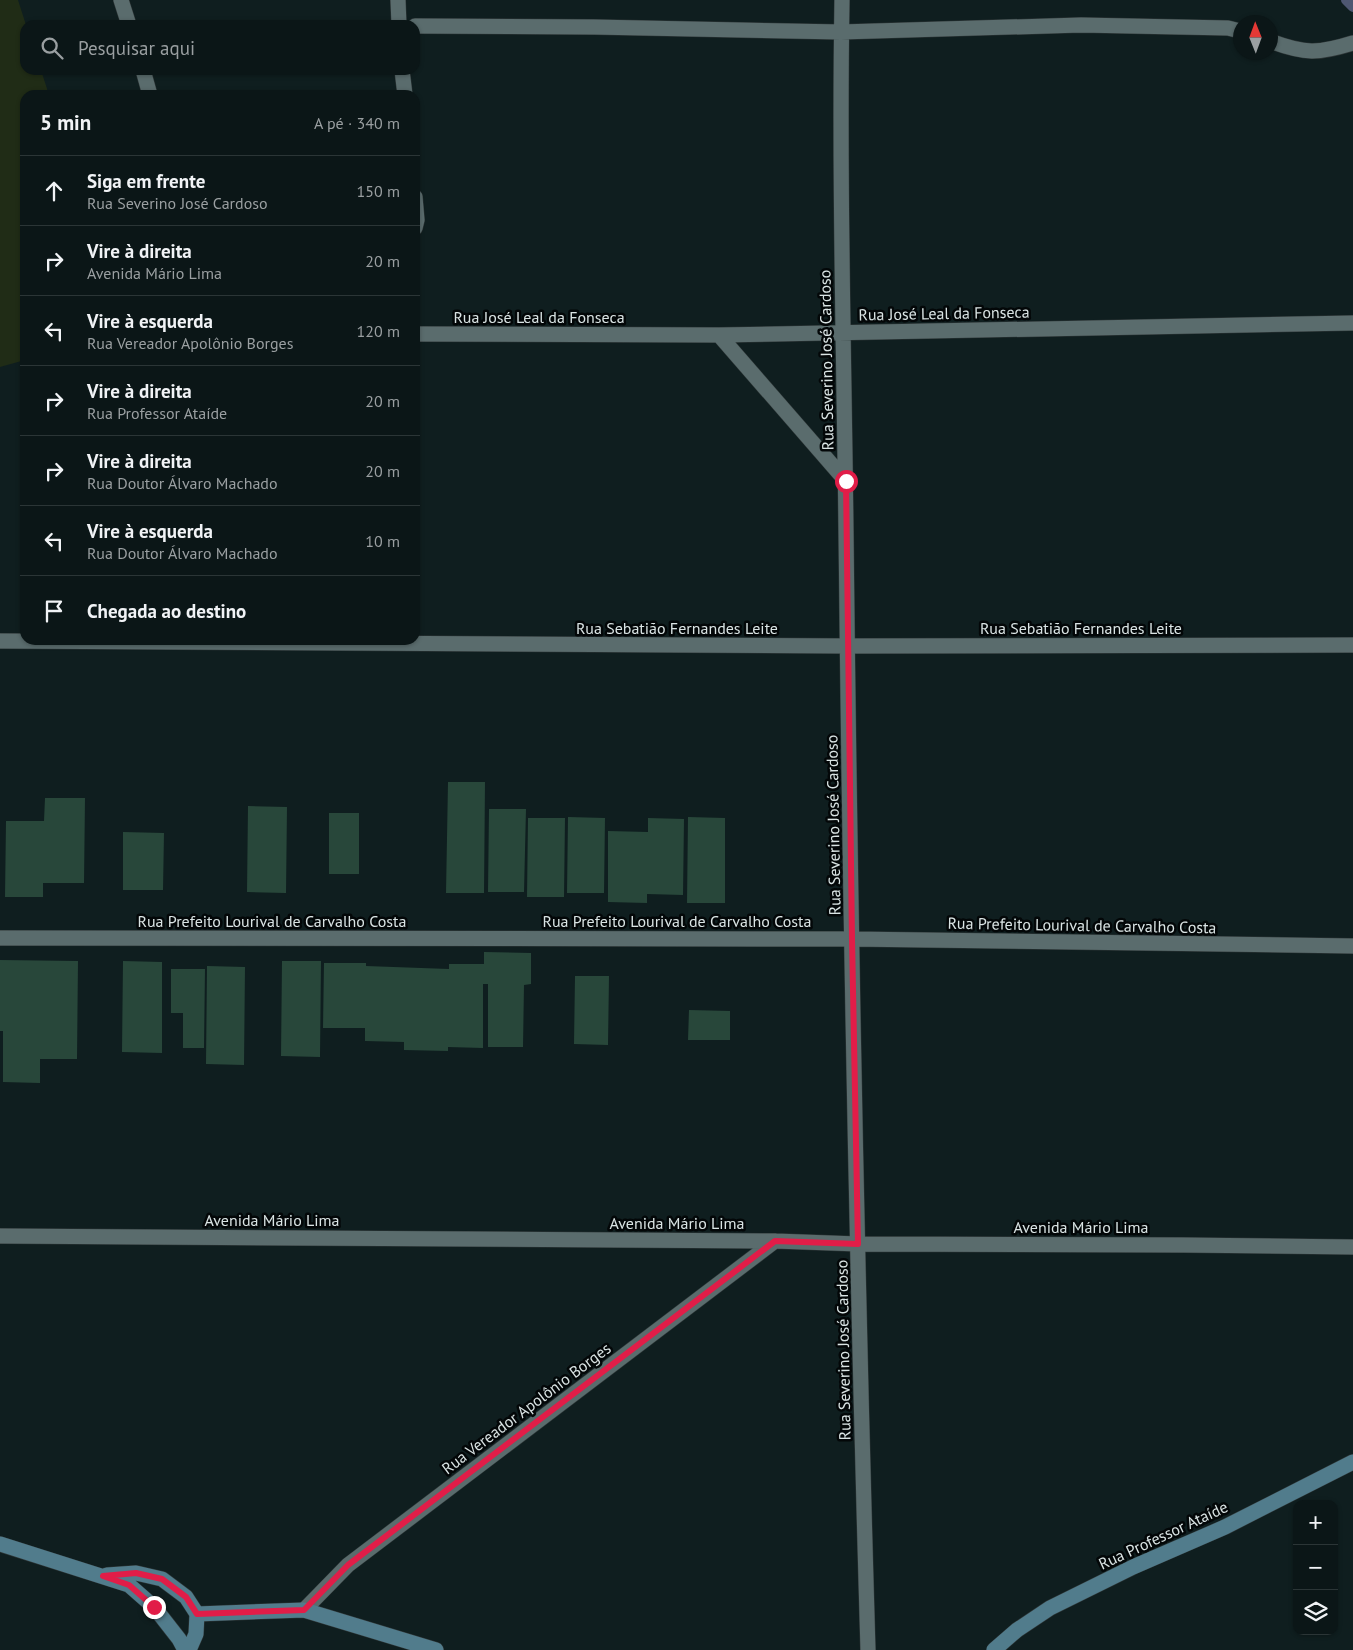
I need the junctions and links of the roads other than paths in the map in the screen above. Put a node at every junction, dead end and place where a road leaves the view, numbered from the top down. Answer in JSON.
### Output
{"nodes":[{"id":1,"x":121,"y":0,"type":"edge"},
{"id":2,"x":398,"y":0,"type":"edge"},
{"id":3,"x":842,"y":0,"type":"edge"},
{"id":4,"x":127,"y":20,"type":"edge"},
{"id":5,"x":399,"y":20,"type":"edge"},
{"id":6,"x":420,"y":26,"type":"edge"},
{"id":7,"x":1233,"y":29,"type":"edge"},
{"id":8,"x":841,"y":32,"type":"junction"},
{"id":9,"x":1353,"y":43,"type":"edge"},
{"id":10,"x":1278,"y":44,"type":"edge"},
{"id":11,"x":144,"y":75,"type":"edge"},
{"id":12,"x":403,"y":75,"type":"edge"},
{"id":13,"x":149,"y":90,"type":"edge"},
{"id":14,"x":404,"y":90,"type":"edge"},
{"id":15,"x":1353,"y":323,"type":"edge"},
{"id":16,"x":843,"y":333,"type":"junction"},
{"id":17,"x":420,"y":334,"type":"edge"},
{"id":18,"x":719,"y":335,"type":"junction"},
{"id":19,"x":846,"y":481,"type":"junction"},
{"id":20,"x":0,"y":641,"type":"edge"},
{"id":21,"x":20,"y":641,"type":"edge"},
{"id":22,"x":420,"y":642,"type":"edge"},
{"id":23,"x":1353,"y":645,"type":"edge"},
{"id":24,"x":847,"y":646,"type":"junction"},
{"id":25,"x":0,"y":938,"type":"edge"},
{"id":26,"x":852,"y":939,"type":"junction"},
{"id":27,"x":1353,"y":946,"type":"edge"},
{"id":28,"x":0,"y":1236,"type":"edge"},
{"id":29,"x":775,"y":1241,"type":"junction"},
{"id":30,"x":858,"y":1244,"type":"junction"},
{"id":31,"x":1353,"y":1247,"type":"edge"},
{"id":32,"x":1353,"y":1462,"type":"edge"},
{"id":33,"x":0,"y":1544,"type":"edge"},
{"id":34,"x":103,"y":1576,"type":"junction"},
{"id":35,"x":304,"y":1610,"type":"junction"},
{"id":36,"x":197,"y":1614,"type":"junction"},
{"id":37,"x":187,"y":1650,"type":"edge"},
{"id":38,"x":436,"y":1650,"type":"edge"},
{"id":39,"x":868,"y":1650,"type":"edge"},
{"id":40,"x":994,"y":1650,"type":"edge"}],
"edges":[{"from":1,"to":4,"type":"street"},
{"from":2,"to":5,"type":"street"},
{"from":3,"to":8,"type":"street","name":"Rua Severino José Cardoso"},
{"from":6,"to":8,"type":"street"},
{"from":7,"to":8,"type":"street"},
{"from":8,"to":16,"type":"street","name":"Rua Severino José Cardoso"},
{"from":9,"to":10,"type":"street"},
{"from":11,"to":13,"type":"street"},
{"from":12,"to":14,"type":"street"},
{"from":15,"to":16,"type":"street","name":"Rua José Leal da Fonseca"},
{"from":16,"to":18,"type":"street","name":"Rua José Leal da Fonseca"},
{"from":16,"to":19,"type":"street","name":"Rua Severino José Cardoso"},
{"from":17,"to":18,"type":"street","name":"Rua José Leal da Fonseca"},
{"from":18,"to":19,"type":"street"},
{"from":19,"to":24,"type":"street","name":"Rua Severino José Cardoso"},
{"from":20,"to":21,"type":"street","name":"Rua Sebatião Fernandes Leite"},
{"from":22,"to":24,"type":"street","name":"Rua Sebatião Fernandes Leite"},
{"from":23,"to":24,"type":"street","name":"Rua Sebatião Fernandes Leite"},
{"from":24,"to":26,"type":"street","name":"Rua Severino José Cardoso"},
{"from":25,"to":26,"type":"street","name":"Rua Prefeito Lourival de Carvalho Costa"},
{"from":26,"to":27,"type":"street","name":"Rua Prefeito Lourival de Carvalho Costa"},
{"from":26,"to":30,"type":"street","name":"Rua Severino José Cardoso"},
{"from":28,"to":29,"type":"street","name":"Avenida Mário Lima"},
{"from":29,"to":30,"type":"street","name":"Avenida Mário Lima"},
{"from":29,"to":35,"type":"street","name":"Rua Vereador Apolônio Borges"},
{"from":30,"to":31,"type":"street","name":"Avenida Mário Lima"},
{"from":30,"to":39,"type":"street","name":"Rua Severino José Cardoso"},
{"from":32,"to":40,"type":"street","name":"Rua Professor Ataíde"},
{"from":33,"to":34,"type":"street"},
{"from":34,"to":36,"type":"street"},
{"from":34,"to":37,"type":"street"},
{"from":35,"to":36,"type":"street"},
{"from":35,"to":38,"type":"street"},
{"from":36,"to":37,"type":"street"}]}
